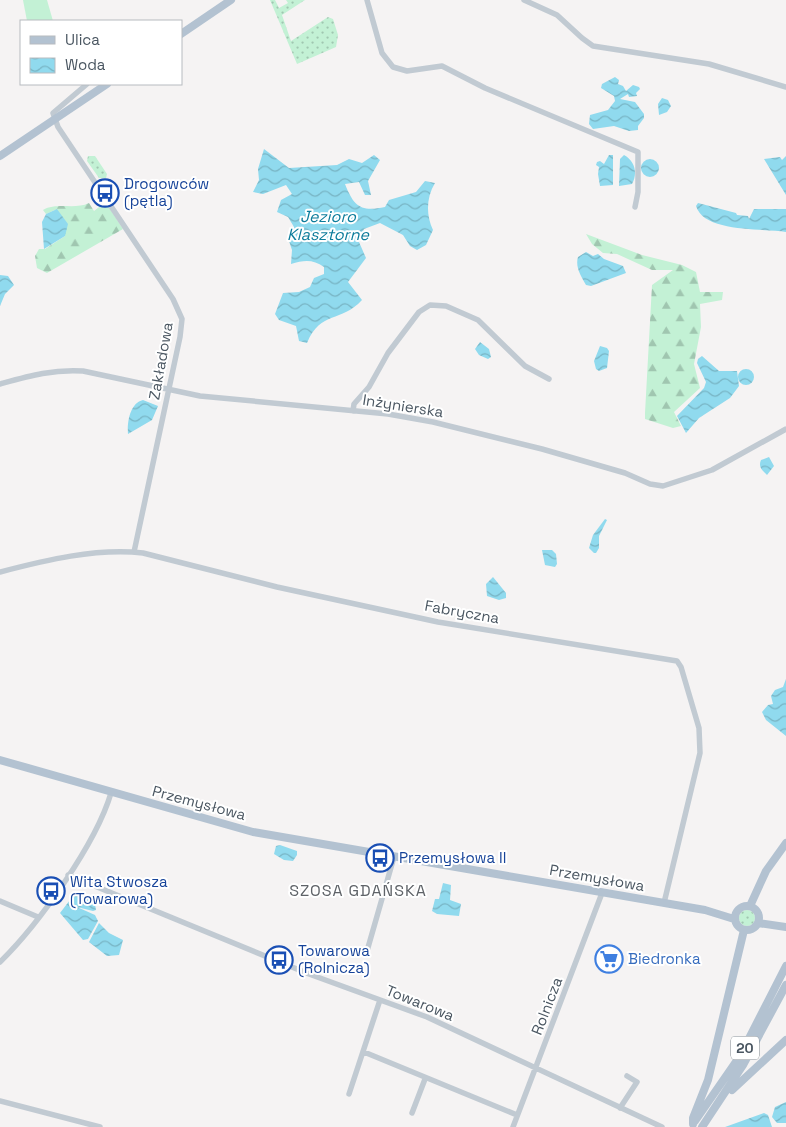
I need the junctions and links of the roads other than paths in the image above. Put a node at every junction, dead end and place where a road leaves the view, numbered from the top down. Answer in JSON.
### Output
{"nodes":[{"id":1,"x":231,"y":0,"type":"edge"},
{"id":2,"x":367,"y":0,"type":"edge"},
{"id":3,"x":524,"y":0,"type":"edge"},
{"id":4,"x":182,"y":33,"type":"edge"},
{"id":5,"x":86,"y":85,"type":"edge"},
{"id":6,"x":106,"y":85,"type":"edge"},
{"id":7,"x":786,"y":87,"type":"edge"},
{"id":8,"x":55,"y":119,"type":"junction"},
{"id":9,"x":0,"y":156,"type":"edge"},
{"id":10,"x":635,"y":207,"type":"dead end"},
{"id":11,"x":549,"y":378,"type":"dead end"},
{"id":12,"x":0,"y":384,"type":"edge"},
{"id":13,"x":169,"y":389,"type":"junction"},
{"id":14,"x":353,"y":411,"type":"junction"},
{"id":15,"x":786,"y":429,"type":"edge"},
{"id":16,"x":134,"y":552,"type":"junction"},
{"id":17,"x":0,"y":572,"type":"edge"},
{"id":18,"x":0,"y":760,"type":"edge"},
{"id":19,"x":111,"y":793,"type":"junction"},
{"id":20,"x":786,"y":844,"type":"edge"},
{"id":21,"x":394,"y":857,"type":"junction"},
{"id":22,"x":68,"y":875,"type":"junction"},
{"id":23,"x":602,"y":893,"type":"junction"},
{"id":24,"x":0,"y":900,"type":"edge"},
{"id":25,"x":664,"y":903,"type":"junction"},
{"id":26,"x":750,"y":906,"type":"junction"},
{"id":27,"x":735,"y":915,"type":"junction"},
{"id":28,"x":38,"y":917,"type":"junction"},
{"id":29,"x":759,"y":920,"type":"junction"},
{"id":30,"x":786,"y":922,"type":"edge"},
{"id":31,"x":786,"y":927,"type":"edge"},
{"id":32,"x":744,"y":930,"type":"junction"},
{"id":33,"x":367,"y":951,"type":"dead end"},
{"id":34,"x":0,"y":962,"type":"edge"},
{"id":35,"x":786,"y":966,"type":"edge"},
{"id":36,"x":786,"y":986,"type":"edge"},
{"id":37,"x":380,"y":1000,"type":"junction"},
{"id":38,"x":786,"y":1040,"type":"edge"},
{"id":39,"x":364,"y":1052,"type":"junction"},
{"id":40,"x":535,"y":1068,"type":"junction"},
{"id":41,"x":627,"y":1076,"type":"dead end"},
{"id":42,"x":425,"y":1078,"type":"junction"},
{"id":43,"x":349,"y":1094,"type":"dead end"},
{"id":44,"x":723,"y":1097,"type":"junction"},
{"id":45,"x":0,"y":1101,"type":"edge"},
{"id":46,"x":620,"y":1108,"type":"junction"},
{"id":47,"x":412,"y":1113,"type":"dead end"},
{"id":48,"x":517,"y":1115,"type":"junction"},
{"id":49,"x":692,"y":1125,"type":"edge"},
{"id":50,"x":100,"y":1127,"type":"edge"},
{"id":51,"x":513,"y":1127,"type":"edge"},
{"id":52,"x":662,"y":1127,"type":"edge"},
{"id":53,"x":702,"y":1127,"type":"edge"}],
"edges":[{"from":1,"to":4,"type":"main road"},
{"from":2,"to":10,"type":"street"},
{"from":3,"to":7,"type":"street"},
{"from":5,"to":8,"type":"street"},
{"from":6,"to":8,"type":"main road"},
{"from":8,"to":9,"type":"main road"},
{"from":8,"to":13,"type":"street","name":"Zakładowa"},
{"from":11,"to":14,"type":"street"},
{"from":12,"to":13,"type":"street","name":"Inżynierska"},
{"from":13,"to":14,"type":"street","name":"Inżynierska"},
{"from":13,"to":16,"type":"street","name":"Zakładowa"},
{"from":14,"to":15,"type":"street","name":"Inżynierska"},
{"from":16,"to":17,"type":"street","name":"Fabryczna"},
{"from":16,"to":25,"type":"street","name":"Fabryczna"},
{"from":18,"to":19,"type":"main road","name":"Przemysłowa"},
{"from":19,"to":21,"type":"main road","name":"Przemysłowa"},
{"from":19,"to":22,"type":"street"},
{"from":20,"to":26,"type":"main road"},
{"from":21,"to":23,"type":"main road","name":"Przemysłowa"},
{"from":21,"to":33,"type":"street"},
{"from":22,"to":28,"type":"street"},
{"from":22,"to":37,"type":"street","name":"Towarowa"},
{"from":23,"to":25,"type":"main road","name":"Przemysłowa"},
{"from":23,"to":40,"type":"street","name":"Rolnicza"},
{"from":24,"to":28,"type":"street"},
{"from":25,"to":27,"type":"main road","name":"Przemysłowa"},
{"from":26,"to":27,"type":"main road"},
{"from":26,"to":29,"type":"main road"},
{"from":27,"to":32,"type":"main road"},
{"from":28,"to":34,"type":"street"},
{"from":29,"to":30,"type":"main road"},
{"from":29,"to":31,"type":"main road"},
{"from":29,"to":32,"type":"main road"},
{"from":32,"to":49,"type":"main road"},
{"from":35,"to":49,"type":"main road","number":"20"},
{"from":36,"to":44,"type":"main road","number":"20"},
{"from":37,"to":39,"type":"street"},
{"from":37,"to":40,"type":"street","name":"Towarowa"},
{"from":38,"to":44,"type":"main road"},
{"from":39,"to":42,"type":"street"},
{"from":39,"to":43,"type":"street"},
{"from":40,"to":46,"type":"street","name":"Towarowa"},
{"from":40,"to":48,"type":"street","name":"Rolnicza"},
{"from":41,"to":46,"type":"street"},
{"from":42,"to":47,"type":"street"},
{"from":42,"to":48,"type":"street"},
{"from":44,"to":53,"type":"main road","number":"20"},
{"from":45,"to":50,"type":"street"},
{"from":46,"to":52,"type":"street","name":"Towarowa"},
{"from":48,"to":51,"type":"street","name":"Rolnicza"}]}
